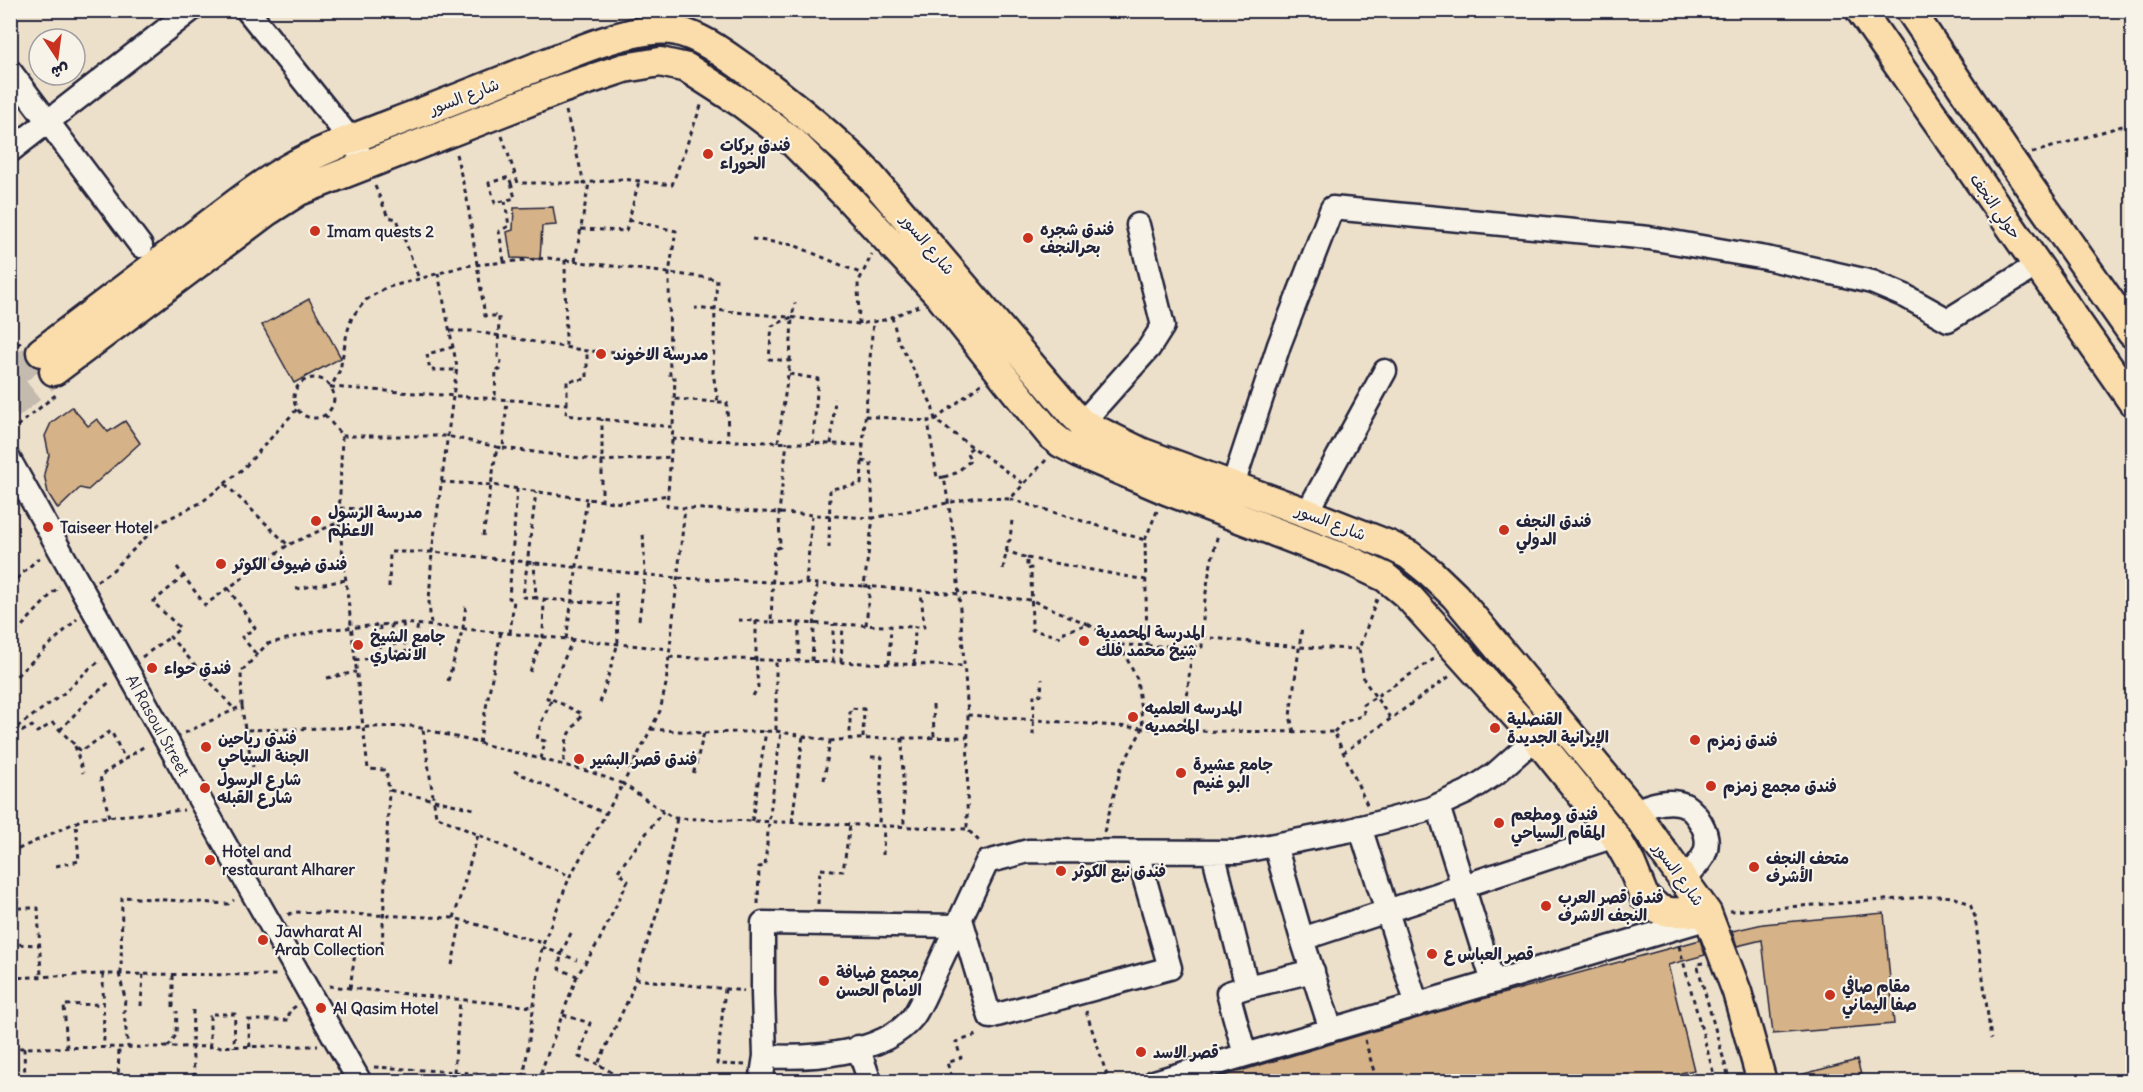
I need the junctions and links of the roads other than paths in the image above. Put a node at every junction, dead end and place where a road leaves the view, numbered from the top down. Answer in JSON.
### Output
{"nodes":[{"id":1,"x":191,"y":10,"type":"edge"},
{"id":2,"x":247,"y":10,"type":"edge"},
{"id":3,"x":1860,"y":10,"type":"edge"},
{"id":4,"x":1910,"y":10,"type":"edge"},
{"id":5,"x":10,"y":71,"type":"edge"},
{"id":6,"x":48,"y":122,"type":"junction"},
{"id":7,"x":351,"y":140,"type":"junction"},
{"id":8,"x":10,"y":152,"type":"edge"},
{"id":9,"x":366,"y":164,"type":"junction"},
{"id":10,"x":1138,"y":225,"type":"dead end"},
{"id":11,"x":141,"y":246,"type":"dead end"},
{"id":12,"x":2037,"y":265,"type":"junction"},
{"id":13,"x":2133,"y":333,"type":"edge"},
{"id":14,"x":1385,"y":371,"type":"dead end"},
{"id":15,"x":2133,"y":401,"type":"edge"},
{"id":16,"x":1082,"y":423,"type":"junction"},
{"id":17,"x":10,"y":461,"type":"edge"},
{"id":18,"x":1233,"y":485,"type":"junction"},
{"id":19,"x":1223,"y":512,"type":"junction"},
{"id":20,"x":1307,"y":513,"type":"junction"},
{"id":21,"x":1557,"y":717,"type":"junction"},
{"id":22,"x":1536,"y":738,"type":"junction"},
{"id":23,"x":1438,"y":806,"type":"junction"},
{"id":24,"x":1634,"y":811,"type":"junction"},
{"id":25,"x":1368,"y":825,"type":"junction"},
{"id":26,"x":1615,"y":836,"type":"junction"},
{"id":27,"x":1275,"y":845,"type":"junction"},
{"id":28,"x":1137,"y":852,"type":"junction"},
{"id":29,"x":1213,"y":852,"type":"junction"},
{"id":30,"x":1683,"y":879,"type":"junction"},
{"id":31,"x":1463,"y":886,"type":"junction"},
{"id":32,"x":1387,"y":911,"type":"junction"},
{"id":33,"x":1708,"y":916,"type":"junction"},
{"id":34,"x":959,"y":922,"type":"junction"},
{"id":35,"x":1302,"y":939,"type":"junction"},
{"id":36,"x":1313,"y":971,"type":"junction"},
{"id":37,"x":1492,"y":982,"type":"junction"},
{"id":38,"x":1247,"y":987,"type":"junction"},
{"id":39,"x":1417,"y":1005,"type":"junction"},
{"id":40,"x":1331,"y":1030,"type":"junction"},
{"id":41,"x":858,"y":1047,"type":"junction"},
{"id":42,"x":1245,"y":1055,"type":"junction"},
{"id":43,"x":763,"y":1068,"type":"edge"},
{"id":44,"x":356,"y":1074,"type":"edge"},
{"id":45,"x":870,"y":1082,"type":"edge"},
{"id":46,"x":1154,"y":1082,"type":"edge"},
{"id":47,"x":1762,"y":1082,"type":"edge"}],
"edges":[{"from":1,"to":6,"type":"street"},
{"from":2,"to":7,"type":"street"},
{"from":3,"to":12,"type":"main road","name":"حولي النجف"},
{"from":4,"to":13,"type":"main road"},
{"from":5,"to":6,"type":"street"},
{"from":6,"to":8,"type":"street"},
{"from":6,"to":11,"type":"street"},
{"from":7,"to":9,"type":"street"},
{"from":7,"to":9,"type":"main road","name":"شارع السور"},
{"from":7,"to":16,"type":"main road","name":"شارع السور"},
{"from":9,"to":19,"type":"main road","name":"شارع السور"},
{"from":10,"to":16,"type":"street"},
{"from":12,"to":15,"type":"main road","name":"حولي النجف"},
{"from":12,"to":18,"type":"street"},
{"from":14,"to":20,"type":"street"},
{"from":16,"to":18,"type":"main road","name":"شارع السور"},
{"from":17,"to":44,"type":"street","name":"Al Rasoul Street"},
{"from":18,"to":19,"type":"street"},
{"from":18,"to":20,"type":"main road","name":"شارع السور"},
{"from":19,"to":22,"type":"main road","name":"شارع السور"},
{"from":20,"to":21,"type":"main road","name":"شارع السور"},
{"from":21,"to":22,"type":"street"},
{"from":21,"to":24,"type":"main road","name":"شارع السور"},
{"from":22,"to":23,"type":"street"},
{"from":22,"to":26,"type":"main road","name":"شارع السور"},
{"from":23,"to":25,"type":"street"},
{"from":23,"to":31,"type":"street"},
{"from":24,"to":30,"type":"main road","name":"شارع السور"},
{"from":24,"to":30,"type":"street"},
{"from":25,"to":27,"type":"street"},
{"from":25,"to":32,"type":"street"},
{"from":26,"to":31,"type":"street"},
{"from":26,"to":33,"type":"main road","name":"شارع السور"},
{"from":27,"to":29,"type":"street"},
{"from":27,"to":35,"type":"street"},
{"from":28,"to":29,"type":"street"},
{"from":28,"to":34,"type":"street"},
{"from":28,"to":34,"type":"street"},
{"from":29,"to":38,"type":"street"},
{"from":30,"to":33,"type":"main road","name":"شارع السور"},
{"from":31,"to":32,"type":"street"},
{"from":31,"to":37,"type":"street"},
{"from":32,"to":35,"type":"street"},
{"from":32,"to":39,"type":"street"},
{"from":33,"to":37,"type":"street"},
{"from":33,"to":47,"type":"main road","name":"شارع السور"},
{"from":34,"to":41,"type":"street"},
{"from":34,"to":43,"type":"street"},
{"from":35,"to":36,"type":"street"},
{"from":36,"to":38,"type":"street"},
{"from":36,"to":40,"type":"street"},
{"from":37,"to":39,"type":"street"},
{"from":38,"to":42,"type":"street"},
{"from":39,"to":40,"type":"street"},
{"from":40,"to":42,"type":"street"},
{"from":41,"to":43,"type":"street"},
{"from":41,"to":45,"type":"street"},
{"from":42,"to":46,"type":"street"}]}
